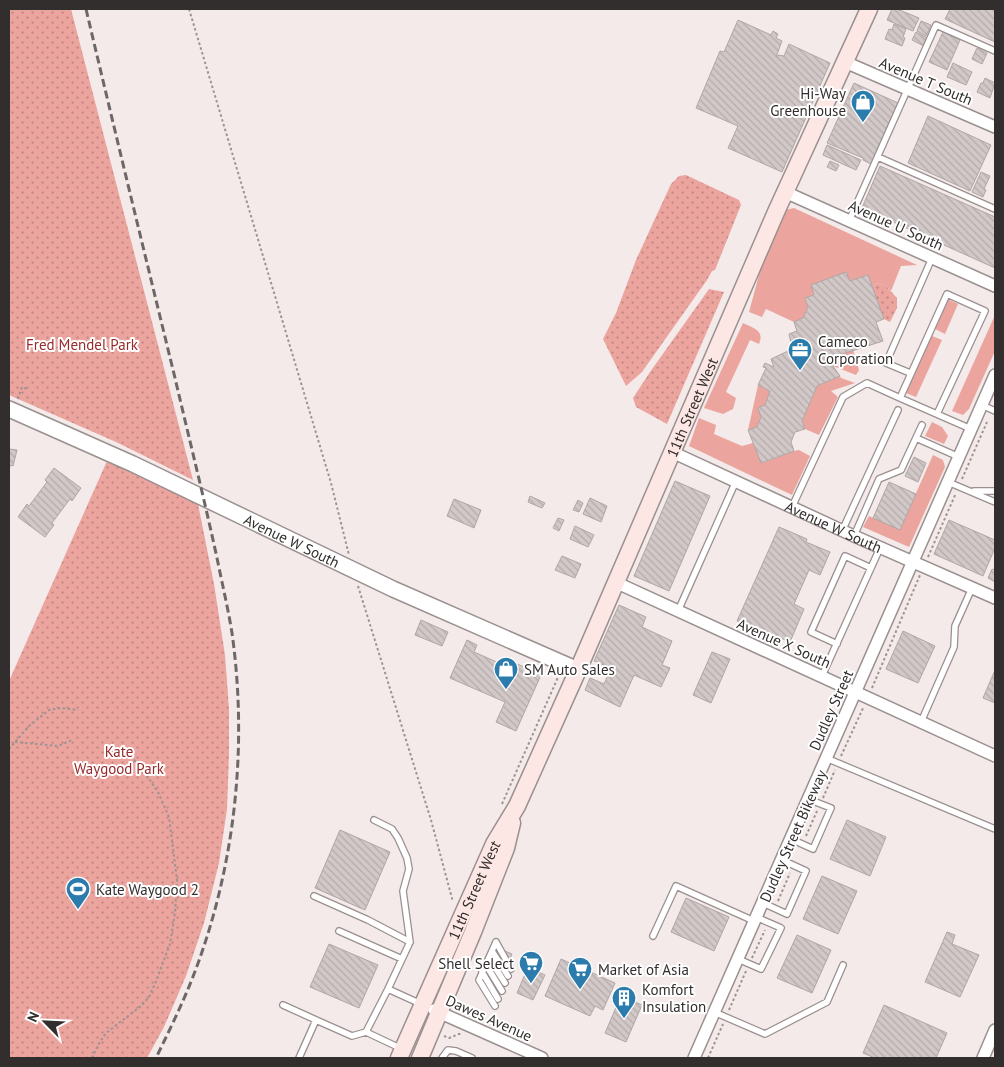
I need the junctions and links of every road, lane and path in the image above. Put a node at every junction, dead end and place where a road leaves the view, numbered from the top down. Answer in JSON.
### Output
{"nodes":[{"id":1,"x":189,"y":9,"type":"edge"},
{"id":2,"x":869,"y":9,"type":"edge"},
{"id":3,"x":995,"y":51,"type":"edge"},
{"id":4,"x":845,"y":62,"type":"junction"},
{"id":5,"x":907,"y":90,"type":"junction"},
{"id":6,"x":995,"y":128,"type":"edge"},
{"id":7,"x":878,"y":157,"type":"junction"},
{"id":8,"x":786,"y":192,"type":"junction"},
{"id":9,"x":995,"y":209,"type":"edge"},
{"id":10,"x":849,"y":221,"type":"junction"},
{"id":11,"x":932,"y":258,"type":"junction"},
{"id":12,"x":995,"y":286,"type":"edge"},
{"id":13,"x":910,"y":373,"type":"junction"},
{"id":14,"x":995,"y":375,"type":"edge"},
{"id":15,"x":27,"y":389,"type":"dead end"},
{"id":16,"x":900,"y":398,"type":"junction"},
{"id":17,"x":990,"y":409,"type":"edge"},
{"id":18,"x":12,"y":410,"type":"edge"},
{"id":19,"x":898,"y":410,"type":"dead end"},
{"id":20,"x":937,"y":414,"type":"junction"},
{"id":21,"x":922,"y":425,"type":"dead end"},
{"id":22,"x":971,"y":429,"type":"junction"},
{"id":23,"x":916,"y":438,"type":"junction"},
{"id":24,"x":672,"y":452,"type":"junction"},
{"id":25,"x":959,"y":457,"type":"junction"},
{"id":26,"x":736,"y":481,"type":"junction"},
{"id":27,"x":953,"y":484,"type":"junction"},
{"id":28,"x":970,"y":491,"type":"junction"},
{"id":29,"x":995,"y":491,"type":"edge"},
{"id":30,"x":995,"y":502,"type":"edge"},
{"id":31,"x":792,"y":507,"type":"junction"},
{"id":32,"x":842,"y":530,"type":"junction"},
{"id":33,"x":854,"y":536,"type":"junction"},
{"id":34,"x":880,"y":548,"type":"junction"},
{"id":35,"x":912,"y":562,"type":"junction"},
{"id":36,"x":924,"y":567,"type":"junction"},
{"id":37,"x":871,"y":568,"type":"junction"},
{"id":38,"x":353,"y":570,"type":"junction"},
{"id":39,"x":615,"y":582,"type":"junction"},
{"id":40,"x":972,"y":588,"type":"junction"},
{"id":41,"x":995,"y":598,"type":"edge"},
{"id":42,"x":678,"y":611,"type":"junction"},
{"id":43,"x":837,"y":644,"type":"junction"},
{"id":44,"x":578,"y":670,"type":"junction"},
{"id":45,"x":822,"y":676,"type":"junction"},
{"id":46,"x":856,"y":692,"type":"junction"},
{"id":47,"x":868,"y":698,"type":"junction"},
{"id":48,"x":78,"y":710,"type":"dead end"},
{"id":49,"x":921,"y":722,"type":"junction"},
{"id":50,"x":72,"y":740,"type":"dead end"},
{"id":51,"x":15,"y":742,"type":"junction"},
{"id":52,"x":117,"y":748,"type":"dead end"},
{"id":53,"x":9,"y":749,"type":"edge"},
{"id":54,"x":995,"y":756,"type":"edge"},
{"id":55,"x":826,"y":758,"type":"junction"},
{"id":56,"x":838,"y":763,"type":"junction"},
{"id":57,"x":808,"y":799,"type":"junction"},
{"id":58,"x":820,"y":804,"type":"junction"},
{"id":59,"x":517,"y":806,"type":"junction"},
{"id":60,"x":374,"y":820,"type":"dead end"},
{"id":61,"x":995,"y":829,"type":"edge"},
{"id":62,"x":791,"y":839,"type":"junction"},
{"id":63,"x":802,"y":844,"type":"junction"},
{"id":64,"x":782,"y":860,"type":"junction"},
{"id":65,"x":794,"y":866,"type":"junction"},
{"id":66,"x":314,"y":896,"type":"dead end"},
{"id":67,"x":763,"y":903,"type":"junction"},
{"id":68,"x":454,"y":907,"type":"dead end"},
{"id":69,"x":774,"y":908,"type":"junction"},
{"id":70,"x":755,"y":919,"type":"junction"},
{"id":71,"x":768,"y":922,"type":"junction"},
{"id":72,"x":339,"y":932,"type":"dead end"},
{"id":73,"x":653,"y":936,"type":"dead end"},
{"id":74,"x":410,"y":942,"type":"junction"},
{"id":75,"x":492,"y":951,"type":"junction"},
{"id":76,"x":489,"y":958,"type":"junction"},
{"id":77,"x":402,"y":959,"type":"junction"},
{"id":78,"x":738,"y":959,"type":"junction"},
{"id":79,"x":750,"y":964,"type":"junction"},
{"id":80,"x":486,"y":965,"type":"junction"},
{"id":81,"x":843,"y":965,"type":"dead end"},
{"id":82,"x":511,"y":969,"type":"dead end"},
{"id":83,"x":482,"y":972,"type":"junction"},
{"id":84,"x":508,"y":976,"type":"dead end"},
{"id":85,"x":505,"y":983,"type":"dead end"},
{"id":86,"x":388,"y":988,"type":"junction"},
{"id":87,"x":502,"y":991,"type":"dead end"},
{"id":88,"x":498,"y":999,"type":"dead end"},
{"id":89,"x":283,"y":1005,"type":"dead end"},
{"id":90,"x":423,"y":1005,"type":"junction"},
{"id":91,"x":495,"y":1006,"type":"dead end"},
{"id":92,"x":440,"y":1012,"type":"junction"},
{"id":93,"x":714,"y":1012,"type":"junction"},
{"id":94,"x":726,"y":1017,"type":"junction"},
{"id":95,"x":316,"y":1020,"type":"junction"},
{"id":96,"x":432,"y":1030,"type":"junction"},
{"id":97,"x":995,"y":1031,"type":"edge"},
{"id":98,"x":366,"y":1032,"type":"junction"},
{"id":99,"x":467,"y":1037,"type":"dead end"},
{"id":100,"x":401,"y":1054,"type":"edge"},
{"id":101,"x":92,"y":1058,"type":"edge"},
{"id":102,"x":299,"y":1058,"type":"edge"},
{"id":103,"x":420,"y":1058,"type":"edge"},
{"id":104,"x":442,"y":1058,"type":"edge"},
{"id":105,"x":472,"y":1058,"type":"edge"},
{"id":106,"x":542,"y":1058,"type":"edge"},
{"id":107,"x":694,"y":1058,"type":"edge"},
{"id":108,"x":708,"y":1058,"type":"edge"},
{"id":109,"x":983,"y":1058,"type":"edge"}],
"edges":[{"from":1,"to":38,"type":"path"},
{"from":2,"to":4,"type":"main road","name":"11th Street West"},
{"from":3,"to":5,"type":"lane"},
{"from":4,"to":5,"type":"street","name":"Avenue T South"},
{"from":4,"to":8,"type":"main road","name":"11th Street West"},
{"from":5,"to":6,"type":"street","name":"Avenue T South"},
{"from":5,"to":7,"type":"lane"},
{"from":7,"to":9,"type":"lane"},
{"from":7,"to":10,"type":"lane"},
{"from":8,"to":10,"type":"street","name":"Avenue U South"},
{"from":8,"to":24,"type":"main road","name":"11th Street West"},
{"from":10,"to":11,"type":"street","name":"Avenue U South"},
{"from":11,"to":12,"type":"street","name":"Avenue U South"},
{"from":11,"to":13,"type":"lane"},
{"from":13,"to":16,"type":"lane"},
{"from":13,"to":20,"type":"lane"},
{"from":14,"to":17,"type":"street","name":"Dudley Street"},
{"from":15,"to":18,"type":"path"},
{"from":16,"to":20,"type":"lane"},
{"from":16,"to":31,"type":"lane"},
{"from":17,"to":22,"type":"street","name":"Dudley Street"},
{"from":17,"to":27,"type":"path","name":"Dudley Street Bikeway"},
{"from":18,"to":38,"type":"street","name":"Avenue W South"},
{"from":19,"to":32,"type":"lane"},
{"from":20,"to":22,"type":"lane"},
{"from":21,"to":23,"type":"lane"},
{"from":22,"to":25,"type":"street","name":"Dudley Street"},
{"from":23,"to":25,"type":"lane"},
{"from":23,"to":33,"type":"lane"},
{"from":24,"to":26,"type":"street","name":"Avenue W South"},
{"from":24,"to":39,"type":"main road","name":"11th Street West"},
{"from":25,"to":27,"type":"street","name":"Dudley Street"},
{"from":26,"to":31,"type":"street","name":"Avenue W South"},
{"from":26,"to":42,"type":"lane"},
{"from":27,"to":28,"type":"lane"},
{"from":27,"to":35,"type":"street","name":"Dudley Street"},
{"from":27,"to":36,"type":"path","name":"Dudley Street Bikeway"},
{"from":28,"to":29,"type":"lane"},
{"from":28,"to":30,"type":"lane"},
{"from":31,"to":32,"type":"street","name":"Avenue W South"},
{"from":32,"to":33,"type":"street","name":"Avenue W South"},
{"from":33,"to":34,"type":"street","name":"Avenue W South"},
{"from":34,"to":35,"type":"street","name":"Avenue W South"},
{"from":34,"to":37,"type":"lane"},
{"from":35,"to":36,"type":"street","name":"Avenue W South"},
{"from":35,"to":46,"type":"street","name":"Dudley Street"},
{"from":36,"to":40,"type":"street","name":"Avenue W South"},
{"from":36,"to":47,"type":"path","name":"Dudley Street Bikeway"},
{"from":37,"to":43,"type":"lane"},
{"from":37,"to":43,"type":"lane"},
{"from":38,"to":44,"type":"street","name":"Avenue W South"},
{"from":38,"to":68,"type":"path"},
{"from":39,"to":42,"type":"street","name":"Avenue X South"},
{"from":39,"to":44,"type":"main road","name":"11th Street West"},
{"from":40,"to":41,"type":"street","name":"Avenue W South"},
{"from":40,"to":49,"type":"lane"},
{"from":42,"to":45,"type":"street","name":"Avenue X South"},
{"from":43,"to":45,"type":"lane"},
{"from":44,"to":59,"type":"main road","name":"11th Street West"},
{"from":45,"to":46,"type":"street","name":"Avenue X South"},
{"from":46,"to":47,"type":"street","name":"Avenue X South"},
{"from":46,"to":55,"type":"street","name":"Dudley Street"},
{"from":47,"to":49,"type":"street","name":"Avenue X South"},
{"from":47,"to":56,"type":"path","name":"Dudley Street Bikeway"},
{"from":48,"to":51,"type":"path"},
{"from":49,"to":54,"type":"street","name":"Avenue X South"},
{"from":50,"to":51,"type":"path"},
{"from":51,"to":53,"type":"path"},
{"from":52,"to":101,"type":"path"},
{"from":55,"to":56,"type":"lane"},
{"from":55,"to":57,"type":"street","name":"Dudley Street"},
{"from":56,"to":58,"type":"path","name":"Dudley Street Bikeway"},
{"from":56,"to":61,"type":"lane"},
{"from":57,"to":58,"type":"lane"},
{"from":57,"to":62,"type":"street","name":"Dudley Street"},
{"from":58,"to":63,"type":"path","name":"Dudley Street Bikeway"},
{"from":58,"to":63,"type":"lane"},
{"from":59,"to":90,"type":"main road","name":"11th Street West"},
{"from":59,"to":92,"type":"main road","name":"11th Street West"},
{"from":60,"to":74,"type":"lane"},
{"from":62,"to":63,"type":"lane"},
{"from":62,"to":64,"type":"street","name":"Dudley Street"},
{"from":64,"to":65,"type":"lane"},
{"from":64,"to":67,"type":"street","name":"Dudley Street"},
{"from":65,"to":69,"type":"path","name":"Dudley Street Bikeway"},
{"from":65,"to":69,"type":"lane"},
{"from":66,"to":74,"type":"lane"},
{"from":67,"to":69,"type":"lane"},
{"from":67,"to":70,"type":"street","name":"Dudley Street"},
{"from":70,"to":71,"type":"lane"},
{"from":70,"to":73,"type":"lane"},
{"from":70,"to":78,"type":"street","name":"Dudley Street"},
{"from":71,"to":79,"type":"path","name":"Dudley Street Bikeway"},
{"from":71,"to":79,"type":"lane"},
{"from":72,"to":77,"type":"lane"},
{"from":74,"to":77,"type":"lane"},
{"from":75,"to":76,"type":"lane"},
{"from":75,"to":82,"type":"lane"},
{"from":75,"to":84,"type":"lane"},
{"from":76,"to":80,"type":"lane"},
{"from":76,"to":85,"type":"lane"},
{"from":77,"to":86,"type":"lane"},
{"from":78,"to":79,"type":"lane"},
{"from":78,"to":93,"type":"street","name":"Dudley Street"},
{"from":79,"to":94,"type":"path","name":"Dudley Street Bikeway"},
{"from":80,"to":83,"type":"lane"},
{"from":80,"to":87,"type":"lane"},
{"from":81,"to":94,"type":"lane"},
{"from":83,"to":88,"type":"lane"},
{"from":83,"to":91,"type":"lane"},
{"from":86,"to":90,"type":"lane"},
{"from":86,"to":98,"type":"lane"},
{"from":89,"to":95,"type":"lane"},
{"from":90,"to":92,"type":"street","name":"Dawes Avenue"},
{"from":90,"to":100,"type":"main road","name":"11th Street West"},
{"from":92,"to":96,"type":"main road","name":"11th Street West"},
{"from":92,"to":106,"type":"street","name":"Dawes Avenue"},
{"from":93,"to":94,"type":"lane"},
{"from":93,"to":107,"type":"street","name":"Dudley Street"},
{"from":94,"to":108,"type":"path","name":"Dudley Street Bikeway"},
{"from":95,"to":98,"type":"lane"},
{"from":95,"to":102,"type":"lane"},
{"from":96,"to":99,"type":"path"},
{"from":96,"to":103,"type":"main road","name":"11th Street West"},
{"from":97,"to":109,"type":"street"},
{"from":98,"to":100,"type":"lane"},
{"from":104,"to":105,"type":"lane"}]}
